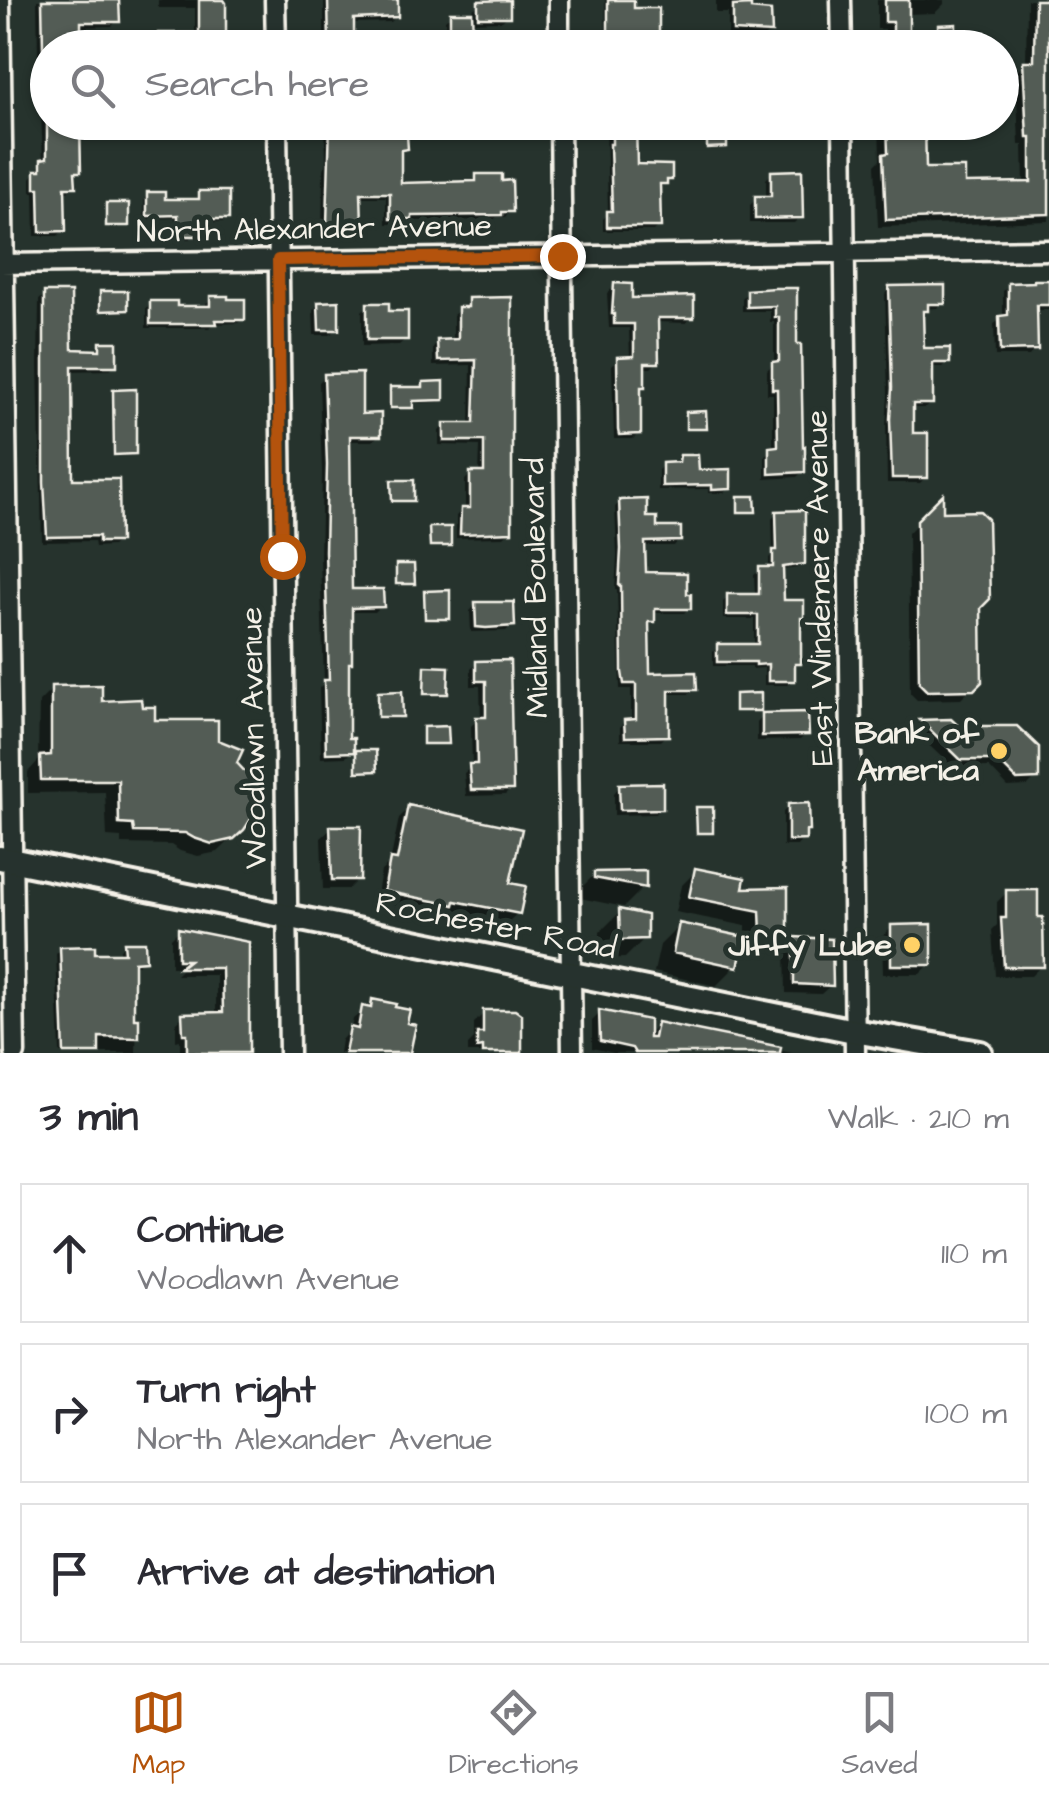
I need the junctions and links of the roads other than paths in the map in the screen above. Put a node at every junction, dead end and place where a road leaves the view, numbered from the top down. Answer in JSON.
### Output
{"nodes":[{"id":1,"x":0,"y":0,"type":"edge"},
{"id":2,"x":275,"y":0,"type":"edge"},
{"id":3,"x":558,"y":0,"type":"edge"},
{"id":4,"x":842,"y":0,"type":"edge"},
{"id":5,"x":276,"y":30,"type":"edge"},
{"id":6,"x":559,"y":30,"type":"edge"},
{"id":7,"x":842,"y":30,"type":"edge"},
{"id":8,"x":277,"y":140,"type":"edge"},
{"id":9,"x":560,"y":140,"type":"edge"},
{"id":10,"x":843,"y":140,"type":"edge"},
{"id":11,"x":1049,"y":250,"type":"edge"},
{"id":12,"x":845,"y":253,"type":"junction"},
{"id":13,"x":562,"y":256,"type":"junction"},
{"id":14,"x":278,"y":260,"type":"junction"},
{"id":15,"x":2,"y":264,"type":"edge"},
{"id":16,"x":6,"y":860,"type":"edge"},
{"id":17,"x":287,"y":917,"type":"junction"},
{"id":18,"x":570,"y":974,"type":"junction"},
{"id":19,"x":855,"y":1042,"type":"edge"},
{"id":20,"x":15,"y":1053,"type":"edge"},
{"id":21,"x":289,"y":1053,"type":"edge"},
{"id":22,"x":572,"y":1053,"type":"edge"},
{"id":23,"x":980,"y":1053,"type":"edge"}],
"edges":[{"from":1,"to":15,"type":"street"},
{"from":2,"to":5,"type":"street"},
{"from":3,"to":6,"type":"street"},
{"from":4,"to":7,"type":"street"},
{"from":8,"to":14,"type":"street","name":"Woodlawn Avenue"},
{"from":9,"to":13,"type":"street","name":"Midland Boulevard"},
{"from":10,"to":12,"type":"street","name":"East Windemere Avenue"},
{"from":11,"to":12,"type":"street","name":"North Alexander Avenue"},
{"from":12,"to":13,"type":"street","name":"North Alexander Avenue"},
{"from":12,"to":19,"type":"street","name":"East Windemere Avenue"},
{"from":13,"to":14,"type":"street","name":"North Alexander Avenue"},
{"from":13,"to":18,"type":"street","name":"Midland Boulevard"},
{"from":14,"to":15,"type":"street","name":"North Alexander Avenue"},
{"from":14,"to":17,"type":"street","name":"Woodlawn Avenue"},
{"from":15,"to":16,"type":"street"},
{"from":16,"to":17,"type":"main road","name":"Rochester Road"},
{"from":16,"to":20,"type":"street"},
{"from":17,"to":18,"type":"main road","name":"Rochester Road"},
{"from":17,"to":21,"type":"street","name":"Woodlawn Avenue"},
{"from":18,"to":19,"type":"main road","name":"Rochester Road"},
{"from":18,"to":22,"type":"street","name":"Midland Boulevard"},
{"from":19,"to":23,"type":"main road","name":"Rochester Road"}]}
